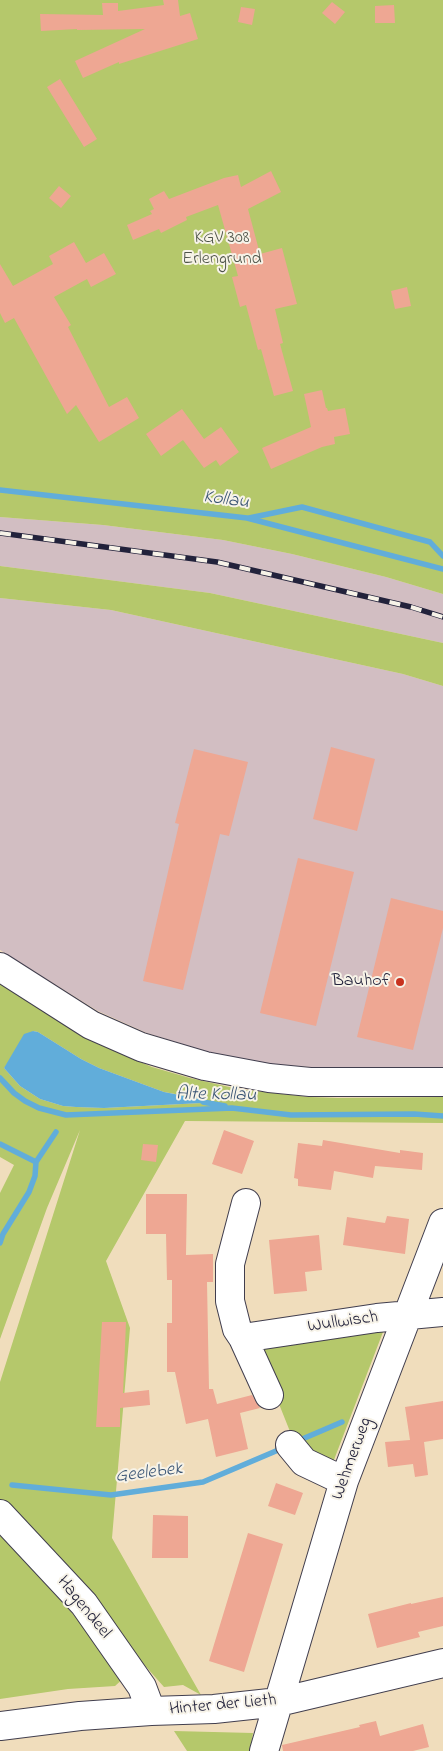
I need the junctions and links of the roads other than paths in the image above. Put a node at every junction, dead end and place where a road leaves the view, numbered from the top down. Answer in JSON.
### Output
{"nodes":[{"id":1,"x":0,"y":968,"type":"edge"},
{"id":2,"x":443,"y":1082,"type":"edge"},
{"id":3,"x":246,"y":1203,"type":"dead end"},
{"id":4,"x":443,"y":1223,"type":"edge"},
{"id":5,"x":443,"y":1312,"type":"edge"},
{"id":6,"x":406,"y":1315,"type":"junction"},
{"id":7,"x":243,"y":1338,"type":"junction"},
{"id":8,"x":268,"y":1395,"type":"dead end"},
{"id":9,"x":290,"y":1445,"type":"dead end"},
{"id":10,"x":344,"y":1481,"type":"junction"},
{"id":11,"x":0,"y":1514,"type":"edge"},
{"id":12,"x":443,"y":1662,"type":"edge"},
{"id":13,"x":279,"y":1702,"type":"junction"},
{"id":14,"x":151,"y":1711,"type":"junction"},
{"id":15,"x":0,"y":1726,"type":"edge"},
{"id":16,"x":264,"y":1751,"type":"edge"}],
"edges":[{"from":1,"to":2,"type":"street"},
{"from":3,"to":7,"type":"street"},
{"from":4,"to":6,"type":"street","name":"Wehmerweg"},
{"from":5,"to":6,"type":"street","name":"Wullwisch"},
{"from":6,"to":7,"type":"street","name":"Wullwisch"},
{"from":6,"to":10,"type":"street","name":"Wehmerweg"},
{"from":7,"to":8,"type":"street"},
{"from":9,"to":10,"type":"street"},
{"from":10,"to":13,"type":"street","name":"Wehmerweg"},
{"from":11,"to":14,"type":"street","name":"Hagendeel"},
{"from":12,"to":13,"type":"street","name":"Hinter der Lieth"},
{"from":13,"to":14,"type":"street","name":"Hinter der Lieth"},
{"from":13,"to":16,"type":"street"},
{"from":14,"to":15,"type":"street","name":"Hinter der Lieth"}]}
